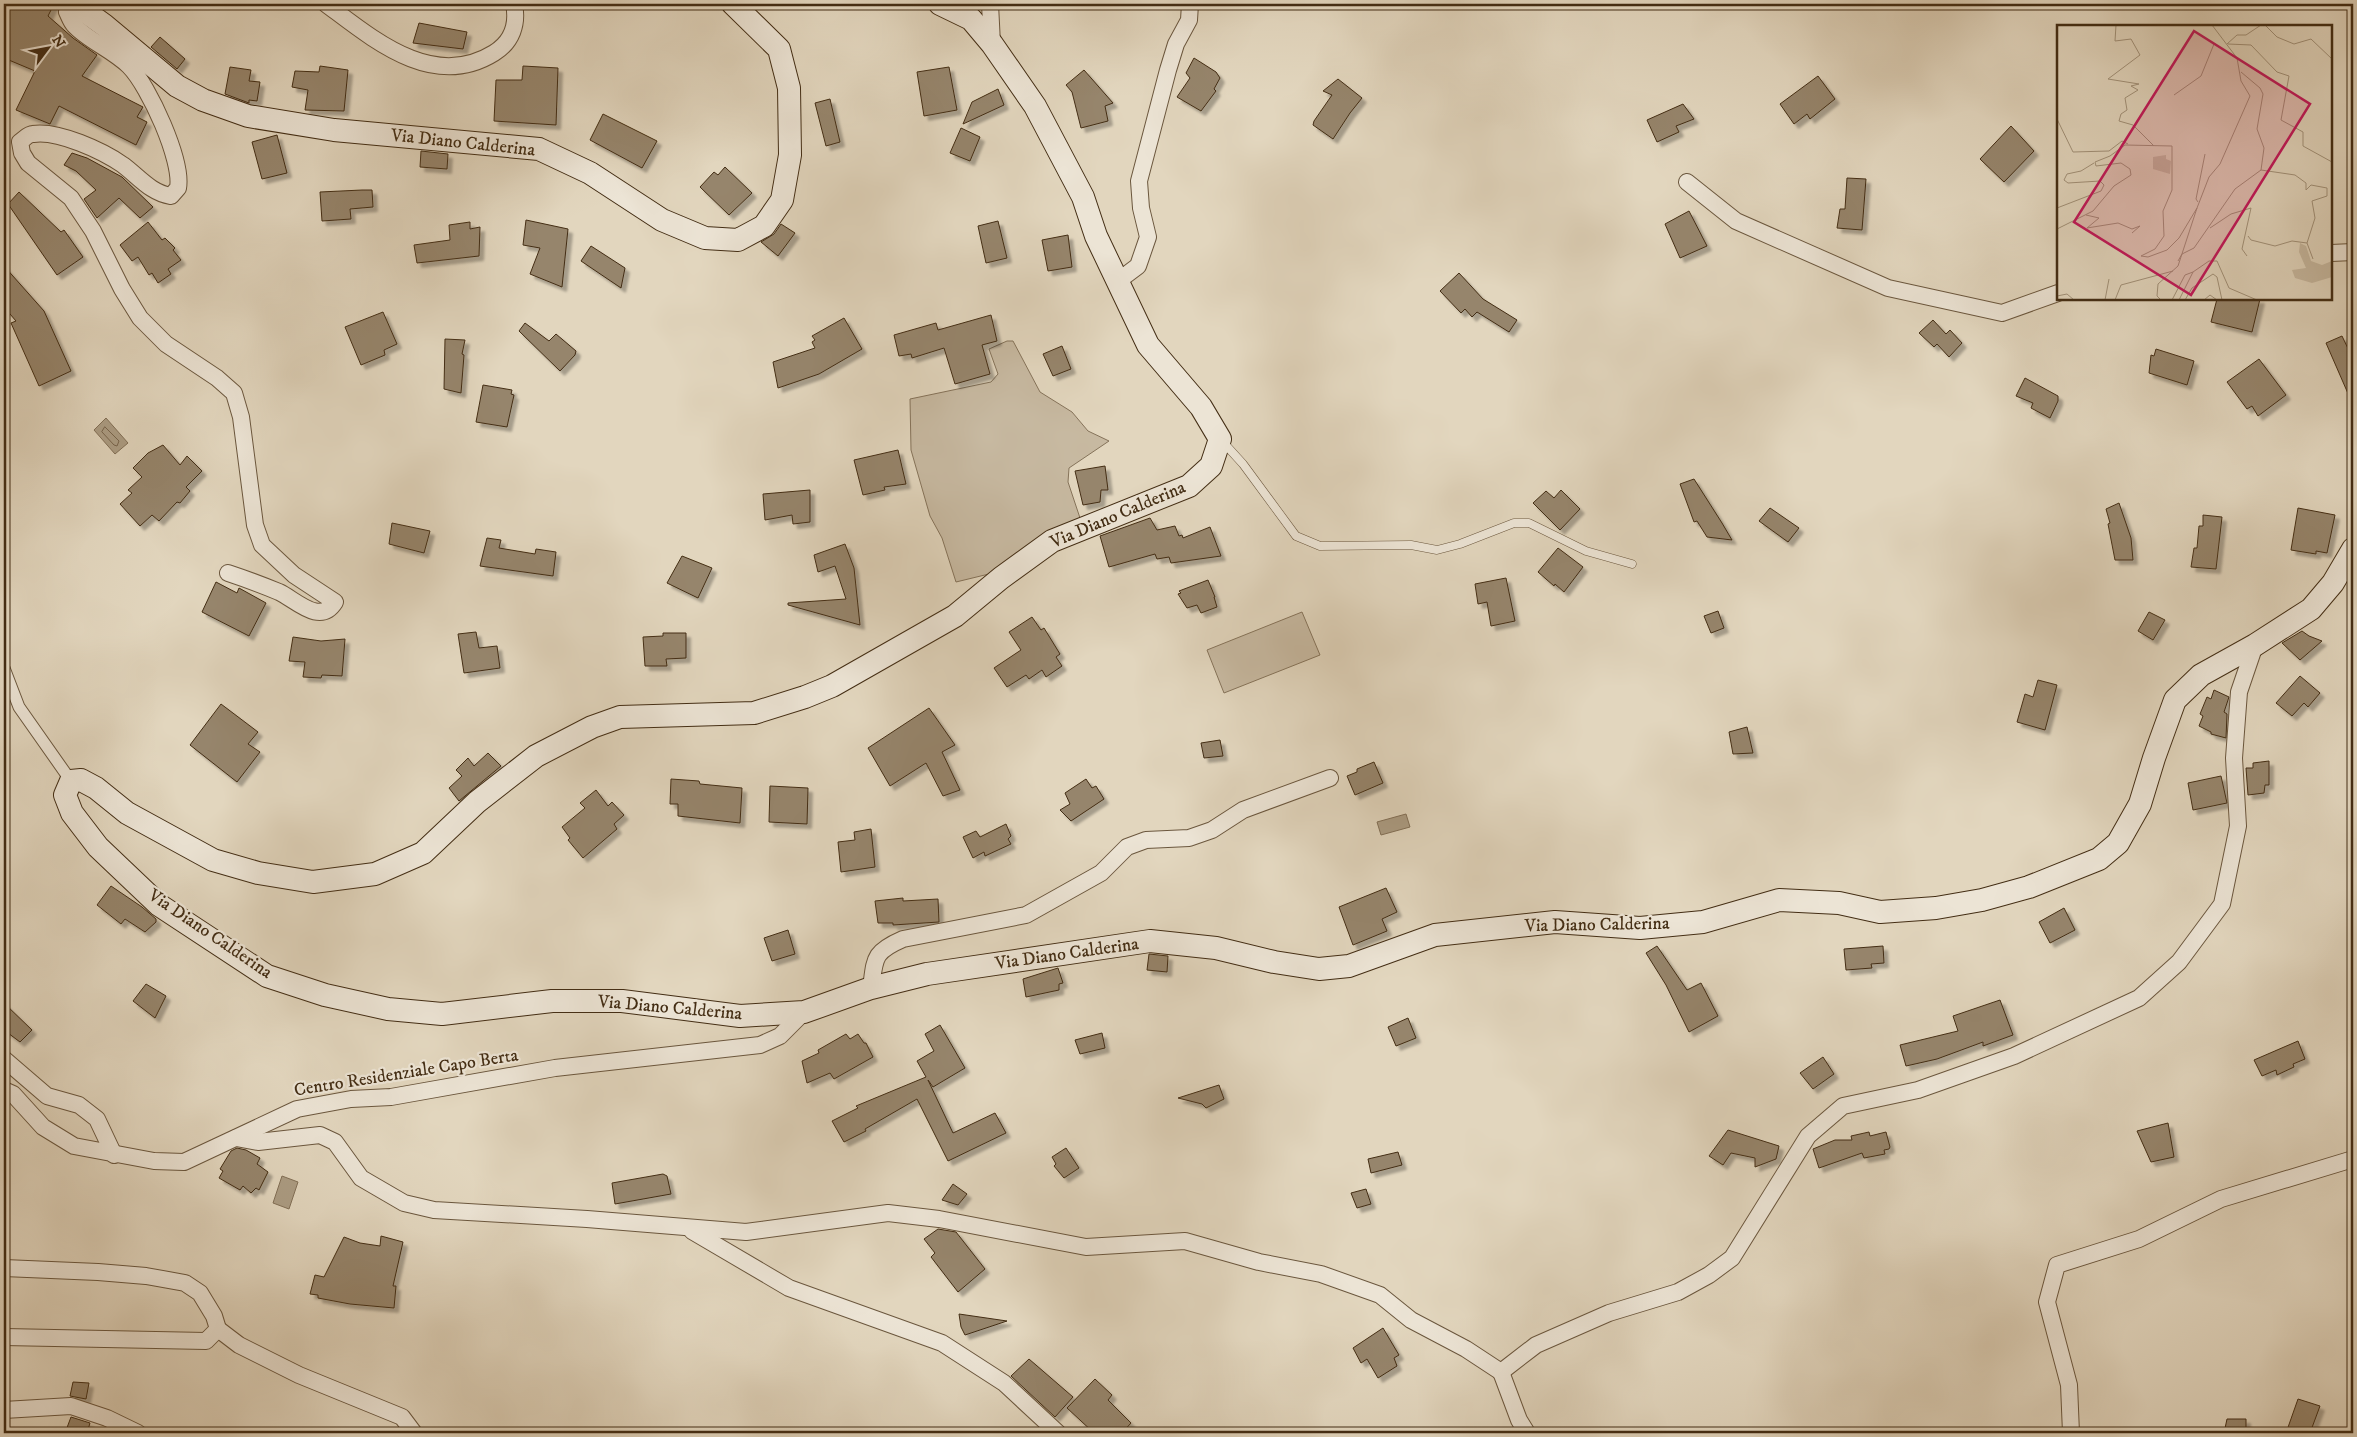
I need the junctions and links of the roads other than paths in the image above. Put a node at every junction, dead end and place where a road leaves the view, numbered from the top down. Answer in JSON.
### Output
{"nodes":[{"id":1,"x":73,"y":4,"type":"edge"},
{"id":2,"x":326,"y":4,"type":"edge"},
{"id":3,"x":514,"y":4,"type":"edge"},
{"id":4,"x":733,"y":4,"type":"edge"},
{"id":5,"x":940,"y":4,"type":"edge"},
{"id":6,"x":990,"y":4,"type":"edge"},
{"id":7,"x":1190,"y":4,"type":"edge"},
{"id":8,"x":992,"y":44,"type":"junction"},
{"id":9,"x":1687,"y":182,"type":"dead end"},
{"id":10,"x":2332,"y":249,"type":"edge"},
{"id":11,"x":2353,"y":252,"type":"edge"},
{"id":12,"x":2332,"y":254,"type":"edge"},
{"id":13,"x":1118,"y":281,"type":"junction"},
{"id":14,"x":2057,"y":294,"type":"edge"},
{"id":15,"x":1220,"y":439,"type":"junction"},
{"id":16,"x":2353,"y":549,"type":"edge"},
{"id":17,"x":1632,"y":564,"type":"dead end"},
{"id":18,"x":228,"y":573,"type":"dead end"},
{"id":19,"x":2255,"y":645,"type":"junction"},
{"id":20,"x":4,"y":668,"type":"edge"},
{"id":21,"x":1330,"y":778,"type":"dead end"},
{"id":22,"x":71,"y":781,"type":"junction"},
{"id":23,"x":871,"y":988,"type":"junction"},
{"id":24,"x":804,"y":1012,"type":"junction"},
{"id":25,"x":4,"y":1059,"type":"edge"},
{"id":26,"x":4,"y":1090,"type":"edge"},
{"id":27,"x":236,"y":1138,"type":"junction"},
{"id":28,"x":114,"y":1155,"type":"junction"},
{"id":29,"x":2353,"y":1158,"type":"edge"},
{"id":30,"x":687,"y":1229,"type":"junction"},
{"id":31,"x":4,"y":1268,"type":"edge"},
{"id":32,"x":218,"y":1329,"type":"junction"},
{"id":33,"x":4,"y":1337,"type":"edge"},
{"id":34,"x":1501,"y":1372,"type":"junction"},
{"id":35,"x":4,"y":1410,"type":"edge"},
{"id":36,"x":138,"y":1433,"type":"edge"},
{"id":37,"x":414,"y":1433,"type":"edge"},
{"id":38,"x":1058,"y":1433,"type":"edge"},
{"id":39,"x":1527,"y":1433,"type":"edge"},
{"id":40,"x":2071,"y":1433,"type":"edge"}],
"edges":[{"from":1,"to":4,"type":"main road","name":"Via Diano Calderina"},
{"from":1,"to":18,"type":"street","name":"Via Diano Calderina"},
{"from":2,"to":3,"type":"street"},
{"from":5,"to":8,"type":"main road"},
{"from":6,"to":8,"type":"street"},
{"from":7,"to":13,"type":"street"},
{"from":8,"to":13,"type":"main road"},
{"from":9,"to":14,"type":"street"},
{"from":10,"to":11,"type":"lane"},
{"from":11,"to":12,"type":"street"},
{"from":13,"to":15,"type":"main road"},
{"from":15,"to":17,"type":"lane"},
{"from":15,"to":22,"type":"main road","name":"Via Diano Calderina"},
{"from":16,"to":19,"type":"main road","name":"Via Diano Calderina"},
{"from":19,"to":23,"type":"main road","name":"Via Diano Calderina"},
{"from":19,"to":34,"type":"street"},
{"from":20,"to":22,"type":"street"},
{"from":21,"to":23,"type":"street"},
{"from":22,"to":24,"type":"main road","name":"Via Diano Calderina"},
{"from":23,"to":24,"type":"main road","name":"Via Diano Calderina"},
{"from":24,"to":27,"type":"street","name":"Centro Residenziale Capo Berta"},
{"from":25,"to":28,"type":"street"},
{"from":26,"to":28,"type":"street","name":"Centro Residenziale Capo Berta"},
{"from":27,"to":28,"type":"street","name":"Centro Residenziale Capo Berta"},
{"from":27,"to":30,"type":"street"},
{"from":29,"to":40,"type":"street"},
{"from":30,"to":34,"type":"street"},
{"from":30,"to":38,"type":"street"},
{"from":31,"to":32,"type":"street"},
{"from":32,"to":33,"type":"street"},
{"from":32,"to":37,"type":"street"},
{"from":34,"to":39,"type":"street"},
{"from":35,"to":36,"type":"street"}]}
